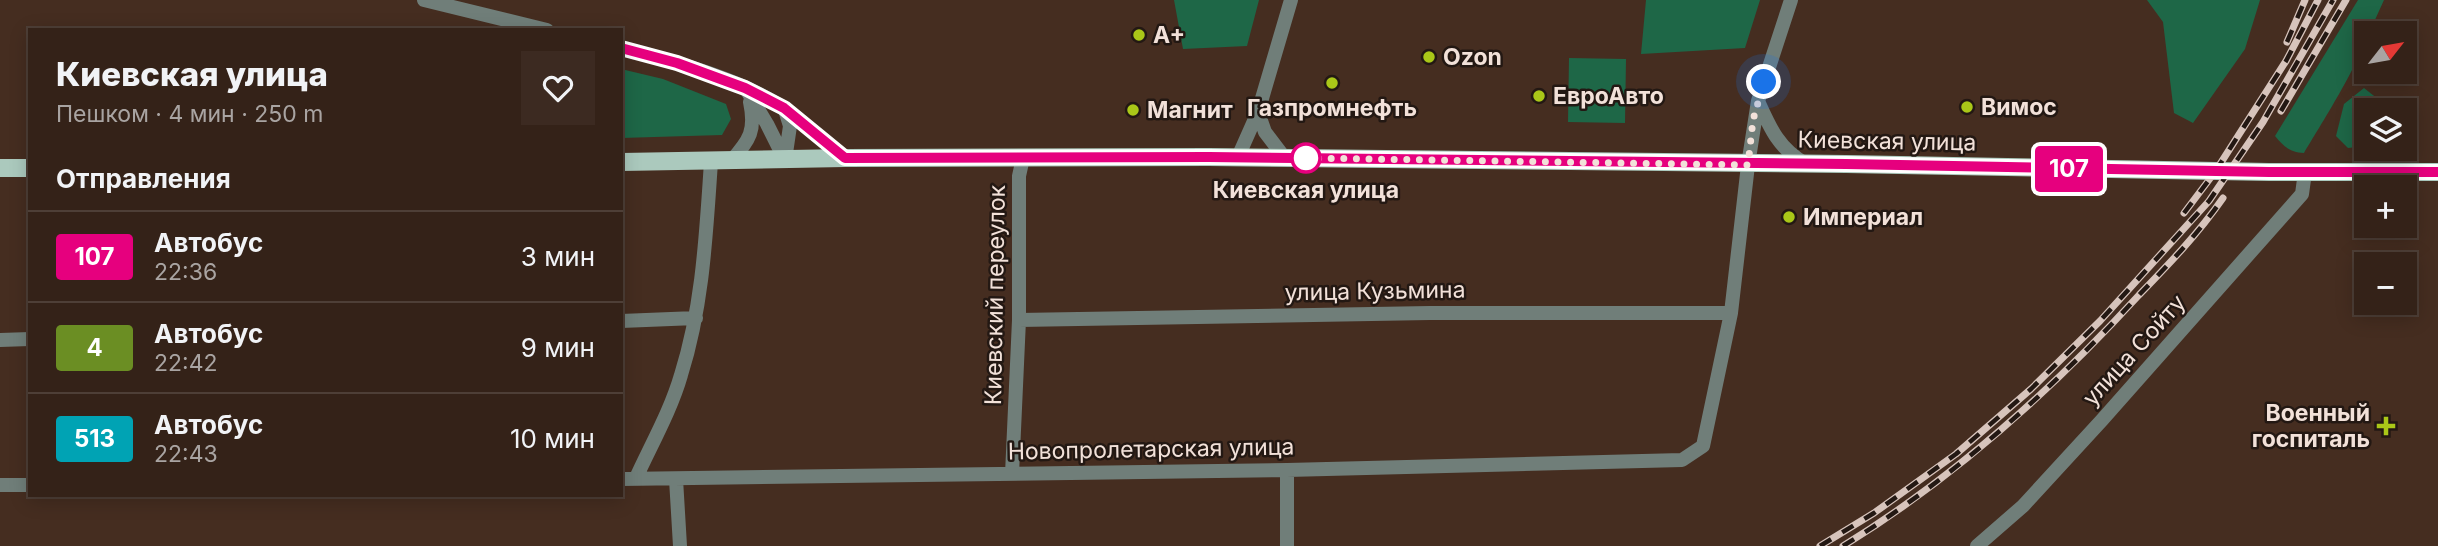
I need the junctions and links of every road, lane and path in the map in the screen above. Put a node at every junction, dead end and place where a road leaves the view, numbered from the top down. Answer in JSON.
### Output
{"nodes":[{"id":1,"x":424,"y":0,"type":"edge"},
{"id":2,"x":1291,"y":0,"type":"edge"},
{"id":3,"x":1791,"y":0,"type":"edge"},
{"id":4,"x":539,"y":28,"type":"edge"},
{"id":5,"x":623,"y":49,"type":"edge"},
{"id":6,"x":745,"y":88,"type":"junction"},
{"id":7,"x":1758,"y":101,"type":"junction"},
{"id":8,"x":784,"y":108,"type":"junction"},
{"id":9,"x":1258,"y":112,"type":"junction"},
{"id":10,"x":1238,"y":157,"type":"junction"},
{"id":11,"x":845,"y":158,"type":"junction"},
{"id":12,"x":1023,"y":158,"type":"junction"},
{"id":13,"x":1284,"y":158,"type":"junction"},
{"id":14,"x":785,"y":160,"type":"junction"},
{"id":15,"x":731,"y":161,"type":"junction"},
{"id":16,"x":623,"y":162,"type":"edge"},
{"id":17,"x":711,"y":162,"type":"junction"},
{"id":18,"x":1808,"y":164,"type":"junction"},
{"id":19,"x":1748,"y":165,"type":"junction"},
{"id":20,"x":0,"y":168,"type":"edge"},
{"id":21,"x":28,"y":168,"type":"edge"},
{"id":22,"x":2305,"y":172,"type":"junction"},
{"id":23,"x":2438,"y":172,"type":"edge"},
{"id":24,"x":1731,"y":313,"type":"junction"},
{"id":25,"x":696,"y":318,"type":"junction"},
{"id":26,"x":1019,"y":320,"type":"junction"},
{"id":27,"x":623,"y":321,"type":"edge"},
{"id":28,"x":0,"y":340,"type":"edge"},
{"id":29,"x":28,"y":340,"type":"edge"},
{"id":30,"x":1287,"y":470,"type":"junction"},
{"id":31,"x":1012,"y":474,"type":"junction"},
{"id":32,"x":629,"y":479,"type":"edge"},
{"id":33,"x":676,"y":479,"type":"junction"},
{"id":34,"x":0,"y":485,"type":"edge"},
{"id":35,"x":28,"y":485,"type":"edge"},
{"id":36,"x":680,"y":546,"type":"edge"},
{"id":37,"x":1287,"y":546,"type":"edge"},
{"id":38,"x":1976,"y":546,"type":"edge"}],
"edges":[{"from":1,"to":4,"type":"street"},
{"from":2,"to":9,"type":"street"},
{"from":3,"to":7,"type":"street"},
{"from":5,"to":6,"type":"street"},
{"from":6,"to":8,"type":"street"},
{"from":6,"to":14,"type":"street"},
{"from":6,"to":15,"type":"street"},
{"from":7,"to":18,"type":"street"},
{"from":7,"to":19,"type":"street"},
{"from":8,"to":11,"type":"street"},
{"from":8,"to":14,"type":"street"},
{"from":9,"to":10,"type":"street"},
{"from":9,"to":13,"type":"street"},
{"from":10,"to":12,"type":"main road","name":"Киевская улица"},
{"from":10,"to":13,"type":"main road","name":"Киевская улица"},
{"from":11,"to":12,"type":"main road","name":"Киевская улица"},
{"from":11,"to":14,"type":"main road","name":"Киевская улица"},
{"from":12,"to":26,"type":"street","name":"Киевский переулок"},
{"from":13,"to":19,"type":"main road","name":"Киевская улица"},
{"from":14,"to":15,"type":"main road","name":"Киевская улица"},
{"from":15,"to":17,"type":"main road","name":"Киевская улица"},
{"from":16,"to":17,"type":"main road","name":"Киевская улица"},
{"from":17,"to":25,"type":"street"},
{"from":18,"to":19,"type":"main road","name":"Киевская улица"},
{"from":18,"to":22,"type":"main road","name":"Киевская улица"},
{"from":19,"to":24,"type":"street"},
{"from":20,"to":21,"type":"main road"},
{"from":22,"to":23,"type":"main road","name":"Киевская улица"},
{"from":22,"to":38,"type":"street","name":"улица Сойту"},
{"from":24,"to":26,"type":"street","name":"улица Кузьмина"},
{"from":24,"to":30,"type":"street","name":"Новопролетарская улица"},
{"from":25,"to":27,"type":"street"},
{"from":25,"to":32,"type":"street"},
{"from":26,"to":31,"type":"street","name":"Киевский переулок"},
{"from":28,"to":29,"type":"street"},
{"from":30,"to":31,"type":"street","name":"Новопролетарская улица"},
{"from":30,"to":37,"type":"street"},
{"from":31,"to":33,"type":"street","name":"Новопролетарская улица"},
{"from":32,"to":33,"type":"street","name":"Новопролетарская улица"},
{"from":33,"to":36,"type":"street"},
{"from":34,"to":35,"type":"street"}]}
